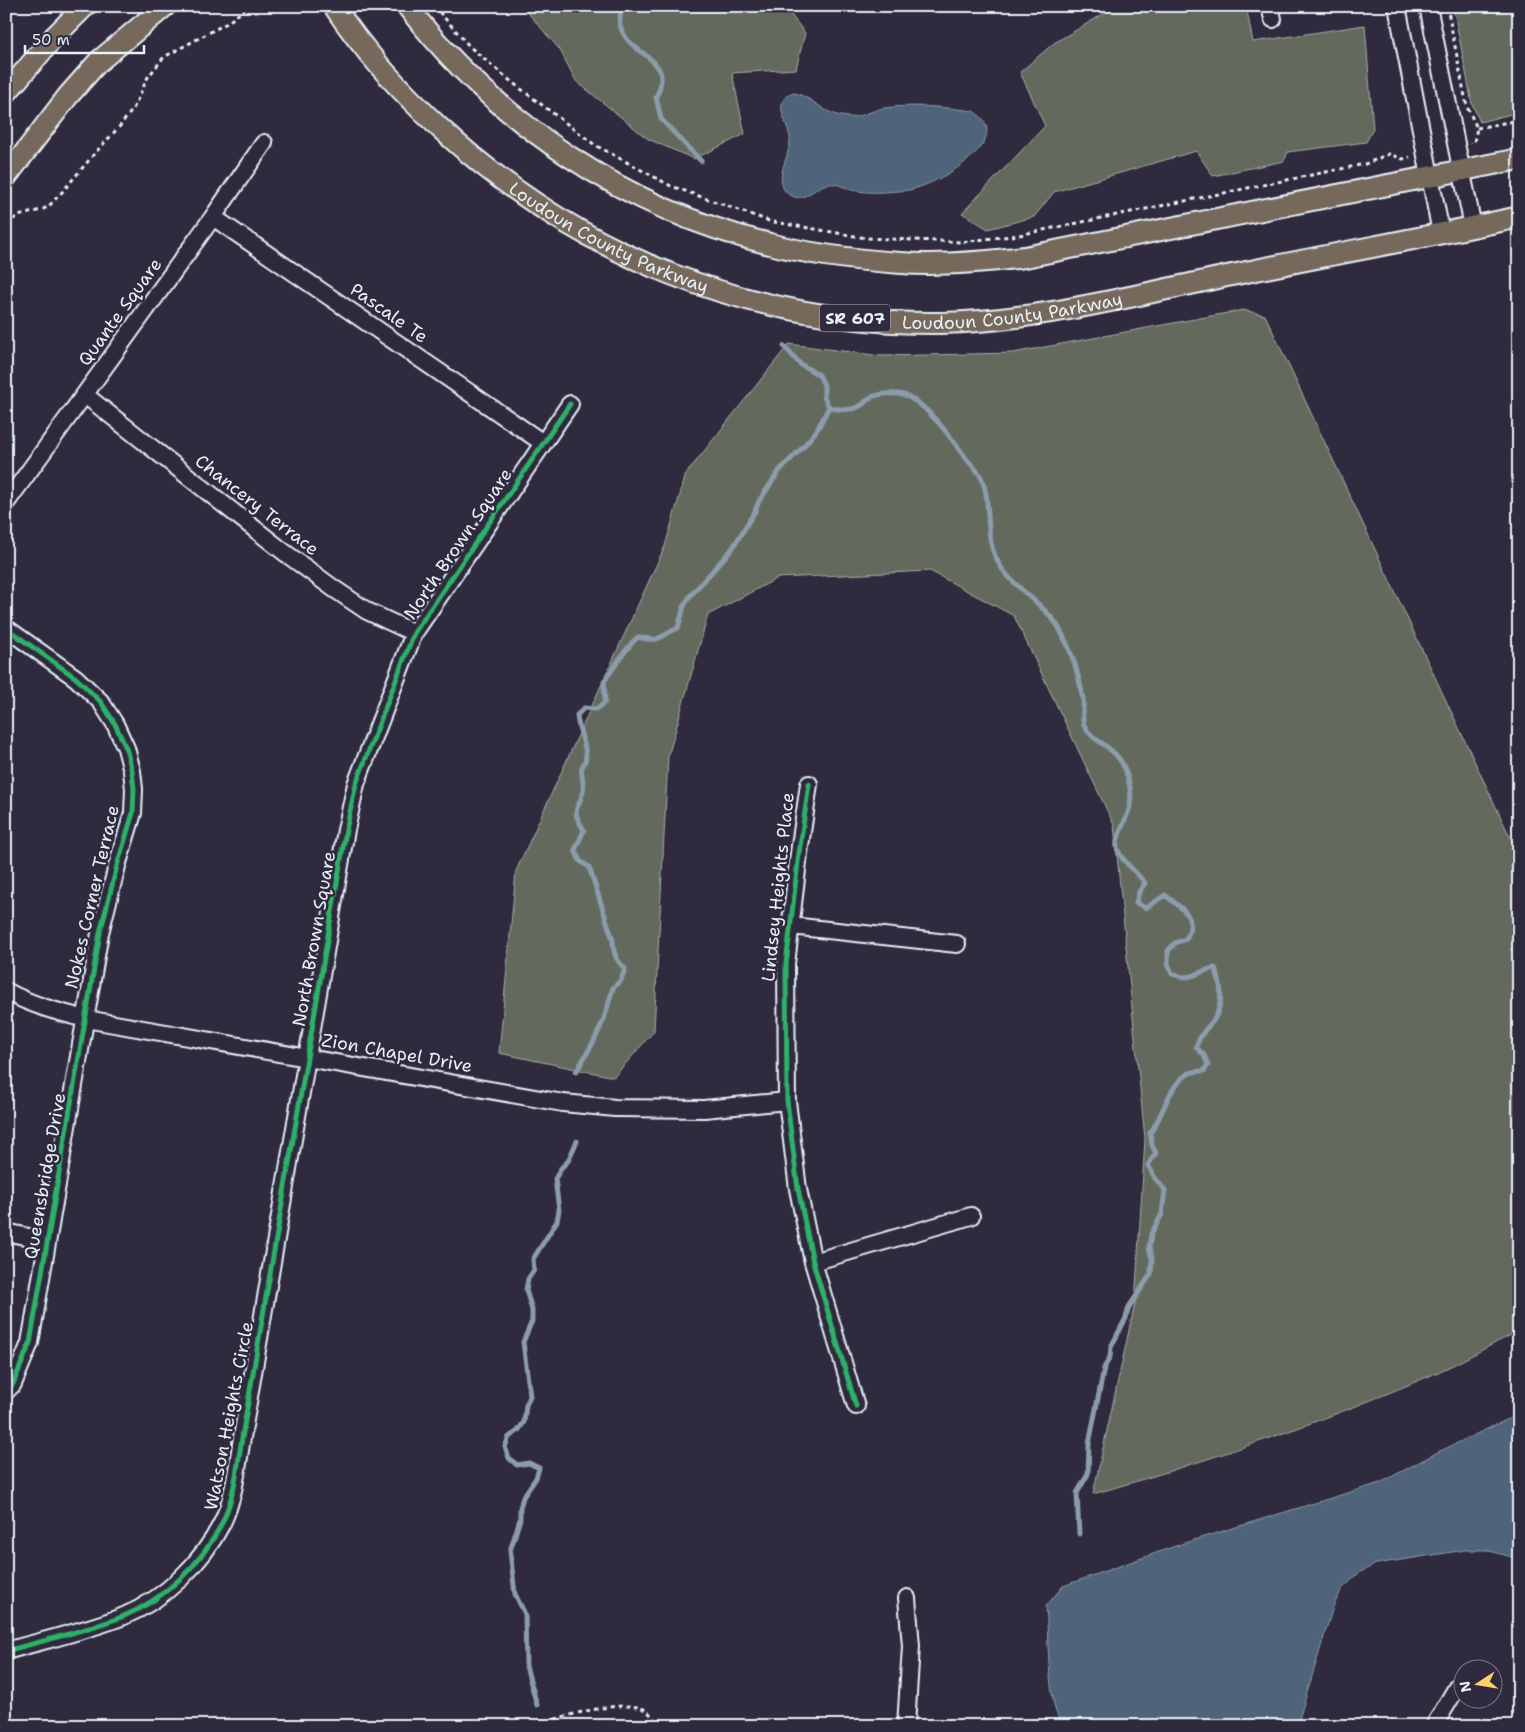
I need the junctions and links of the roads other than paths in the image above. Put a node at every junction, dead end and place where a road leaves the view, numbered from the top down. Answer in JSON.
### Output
{"nodes":[{"id":1,"x":85,"y":6,"type":"edge"},
{"id":2,"x":165,"y":6,"type":"edge"},
{"id":3,"x":334,"y":6,"type":"edge"},
{"id":4,"x":406,"y":6,"type":"edge"},
{"id":5,"x":1397,"y":6,"type":"edge"},
{"id":6,"x":1428,"y":6,"type":"edge"},
{"id":7,"x":6,"y":93,"type":"edge"},
{"id":8,"x":264,"y":143,"type":"dead end"},
{"id":9,"x":1519,"y":159,"type":"edge"},
{"id":10,"x":1462,"y":169,"type":"junction"},
{"id":11,"x":6,"y":176,"type":"edge"},
{"id":12,"x":1429,"y":176,"type":"junction"},
{"id":13,"x":213,"y":217,"type":"junction"},
{"id":14,"x":1519,"y":217,"type":"edge"},
{"id":15,"x":1473,"y":227,"type":"junction"},
{"id":16,"x":1440,"y":233,"type":"junction"},
{"id":17,"x":84,"y":395,"type":"junction"},
{"id":18,"x":570,"y":404,"type":"dead end"},
{"id":19,"x":542,"y":443,"type":"junction"},
{"id":20,"x":6,"y":503,"type":"edge"},
{"id":21,"x":6,"y":628,"type":"edge"},
{"id":22,"x":414,"y":633,"type":"junction"},
{"id":23,"x":809,"y":784,"type":"dead end"},
{"id":24,"x":790,"y":926,"type":"junction"},
{"id":25,"x":957,"y":944,"type":"dead end"},
{"id":26,"x":6,"y":991,"type":"edge"},
{"id":27,"x":86,"y":1019,"type":"junction"},
{"id":28,"x":308,"y":1058,"type":"junction"},
{"id":29,"x":787,"y":1101,"type":"junction"},
{"id":30,"x":971,"y":1216,"type":"dead end"},
{"id":31,"x":6,"y":1232,"type":"edge"},
{"id":32,"x":47,"y":1241,"type":"junction"},
{"id":33,"x":813,"y":1262,"type":"junction"},
{"id":34,"x":6,"y":1391,"type":"edge"},
{"id":35,"x":856,"y":1406,"type":"dead end"},
{"id":36,"x":907,"y":1598,"type":"dead end"},
{"id":37,"x":6,"y":1651,"type":"edge"},
{"id":38,"x":1452,"y":1695,"type":"edge"},
{"id":39,"x":906,"y":1726,"type":"edge"},
{"id":40,"x":1434,"y":1726,"type":"edge"}],
"edges":[{"from":1,"to":7,"type":"main road"},
{"from":2,"to":11,"type":"main road"},
{"from":3,"to":16,"type":"main road","name":"Loudoun County Parkway","number":"SR 607"},
{"from":4,"to":12,"type":"main road"},
{"from":5,"to":12,"type":"street"},
{"from":6,"to":10,"type":"street"},
{"from":8,"to":13,"type":"street","name":"Quante Square"},
{"from":9,"to":10,"type":"main road"},
{"from":10,"to":12,"type":"main road"},
{"from":10,"to":15,"type":"street"},
{"from":12,"to":16,"type":"street"},
{"from":13,"to":17,"type":"street","name":"Quante Square"},
{"from":13,"to":19,"type":"street","name":"Pascale Te"},
{"from":14,"to":15,"type":"main road","name":"Loudoun County Parkway","number":"SR 607"},
{"from":15,"to":16,"type":"main road","name":"Loudoun County Parkway","number":"SR 607"},
{"from":17,"to":20,"type":"street","name":"Quante Square"},
{"from":17,"to":22,"type":"street","name":"Chancery Terrace"},
{"from":18,"to":19,"type":"street","name":"North Brown Square"},
{"from":19,"to":22,"type":"street","name":"North Brown Square"},
{"from":21,"to":27,"type":"street","name":"Nokes Corner Terrace"},
{"from":22,"to":28,"type":"street","name":"North Brown Square"},
{"from":23,"to":24,"type":"street","name":"Lindsey Heights Place"},
{"from":24,"to":25,"type":"street"},
{"from":24,"to":29,"type":"street","name":"Lindsey Heights Place"},
{"from":26,"to":27,"type":"street","name":"Zion Chapel Drive"},
{"from":27,"to":28,"type":"street","name":"Zion Chapel Drive"},
{"from":27,"to":32,"type":"street","name":"Queensbridge Drive"},
{"from":28,"to":29,"type":"street","name":"Zion Chapel Drive"},
{"from":28,"to":37,"type":"street","name":"Watson Heights Circle"},
{"from":29,"to":33,"type":"street","name":"Lindsey Heights Place"},
{"from":30,"to":33,"type":"street"},
{"from":31,"to":32,"type":"street"},
{"from":32,"to":34,"type":"street","name":"Queensbridge Drive"},
{"from":33,"to":35,"type":"street","name":"Lindsey Heights Place"},
{"from":36,"to":39,"type":"street"},
{"from":38,"to":40,"type":"street"}]}
